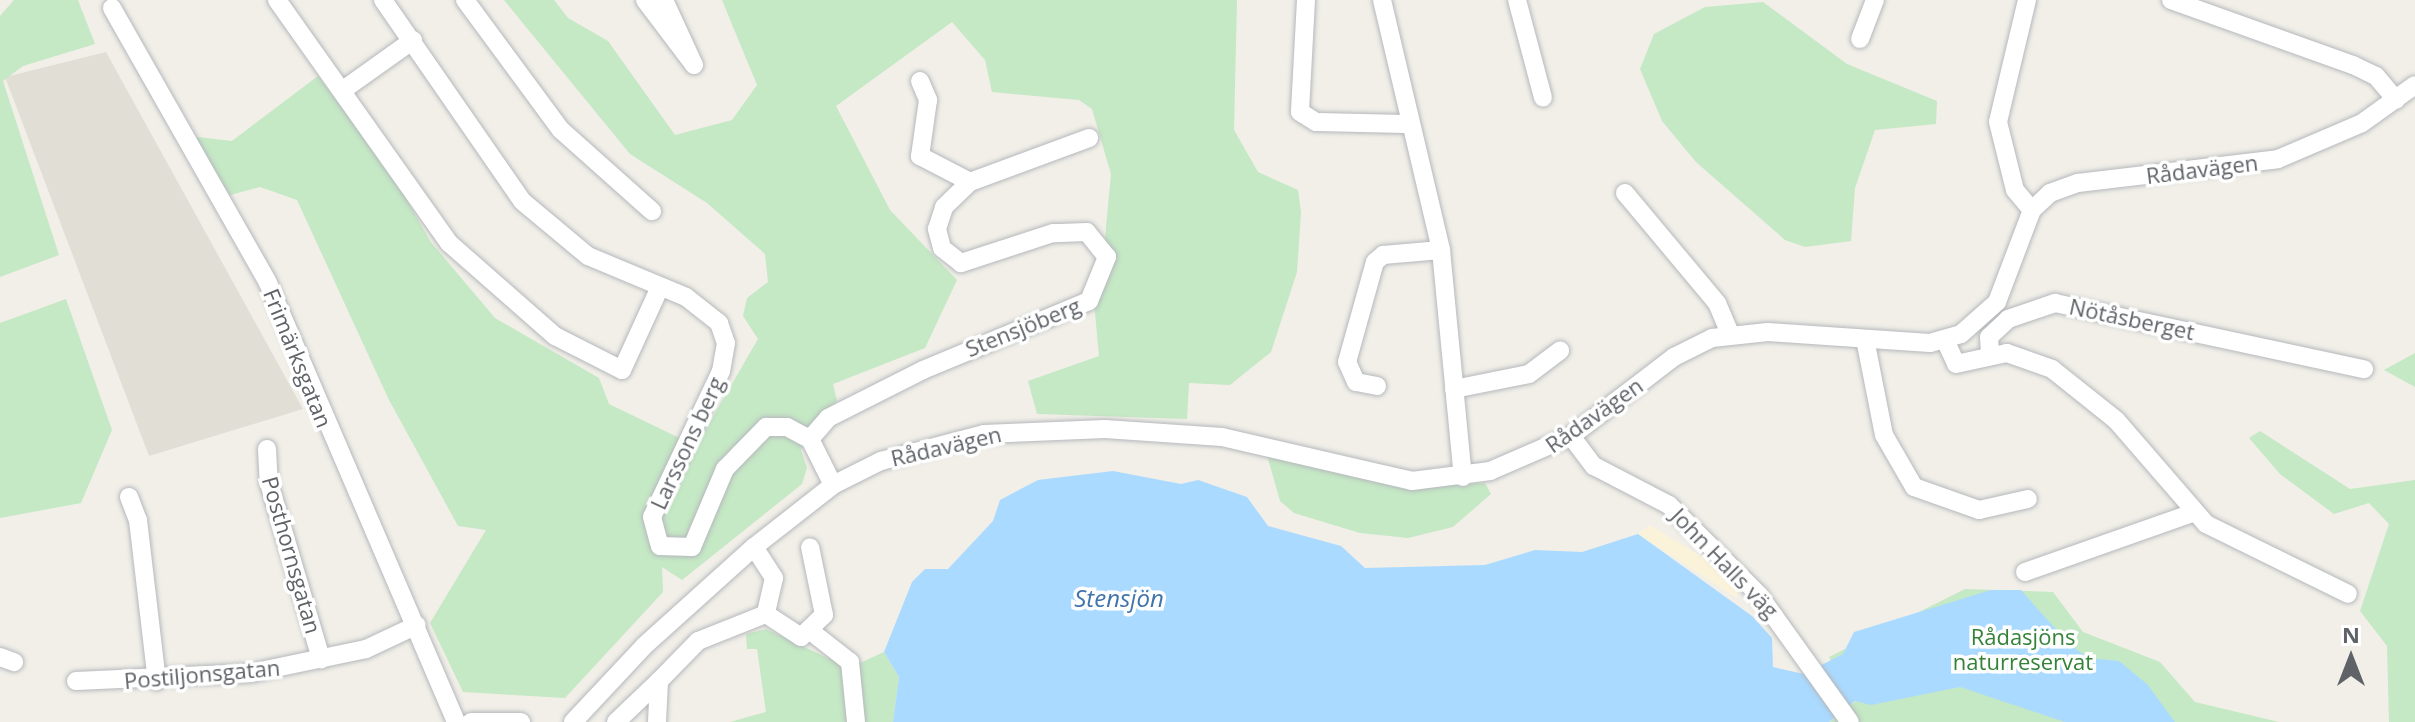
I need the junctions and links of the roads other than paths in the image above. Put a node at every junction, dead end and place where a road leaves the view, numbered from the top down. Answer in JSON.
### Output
{"nodes":[{"id":1,"x":277,"y":0,"type":"edge"},
{"id":2,"x":383,"y":0,"type":"edge"},
{"id":3,"x":465,"y":0,"type":"edge"},
{"id":4,"x":645,"y":0,"type":"edge"},
{"id":5,"x":664,"y":0,"type":"edge"},
{"id":6,"x":1306,"y":0,"type":"edge"},
{"id":7,"x":1382,"y":0,"type":"edge"},
{"id":8,"x":1517,"y":0,"type":"edge"},
{"id":9,"x":1875,"y":0,"type":"edge"},
{"id":10,"x":2027,"y":0,"type":"edge"},
{"id":11,"x":2171,"y":0,"type":"edge"},
{"id":12,"x":112,"y":8,"type":"dead end"},
{"id":13,"x":1860,"y":39,"type":"dead end"},
{"id":14,"x":413,"y":40,"type":"junction"},
{"id":15,"x":920,"y":81,"type":"dead end"},
{"id":16,"x":2415,"y":85,"type":"edge"},
{"id":17,"x":343,"y":90,"type":"junction"},
{"id":18,"x":1543,"y":98,"type":"dead end"},
{"id":19,"x":2396,"y":100,"type":"junction"},
{"id":20,"x":1407,"y":124,"type":"junction"},
{"id":21,"x":1089,"y":138,"type":"dead end"},
{"id":22,"x":970,"y":182,"type":"junction"},
{"id":23,"x":1625,"y":193,"type":"dead end"},
{"id":24,"x":2032,"y":210,"type":"junction"},
{"id":25,"x":652,"y":211,"type":"dead end"},
{"id":26,"x":1441,"y":250,"type":"junction"},
{"id":27,"x":660,"y":287,"type":"junction"},
{"id":28,"x":1730,"y":333,"type":"junction"},
{"id":29,"x":1865,"y":339,"type":"junction"},
{"id":30,"x":1945,"y":340,"type":"junction"},
{"id":31,"x":1560,"y":351,"type":"dead end"},
{"id":32,"x":1990,"y":355,"type":"junction"},
{"id":33,"x":2364,"y":369,"type":"dead end"},
{"id":34,"x":1377,"y":386,"type":"dead end"},
{"id":35,"x":1454,"y":389,"type":"junction"},
{"id":36,"x":1571,"y":436,"type":"junction"},
{"id":37,"x":810,"y":439,"type":"junction"},
{"id":38,"x":267,"y":449,"type":"dead end"},
{"id":39,"x":1463,"y":477,"type":"junction"},
{"id":40,"x":833,"y":485,"type":"junction"},
{"id":41,"x":129,"y":497,"type":"dead end"},
{"id":42,"x":2028,"y":499,"type":"dead end"},
{"id":43,"x":2193,"y":513,"type":"junction"},
{"id":44,"x":754,"y":547,"type":"junction"},
{"id":45,"x":810,"y":547,"type":"dead end"},
{"id":46,"x":2025,"y":572,"type":"dead end"},
{"id":47,"x":2348,"y":594,"type":"dead end"},
{"id":48,"x":766,"y":614,"type":"junction"},
{"id":49,"x":417,"y":625,"type":"junction"},
{"id":50,"x":813,"y":633,"type":"junction"},
{"id":51,"x":321,"y":659,"type":"junction"},
{"id":52,"x":76,"y":681,"type":"dead end"},
{"id":53,"x":157,"y":681,"type":"junction"},
{"id":54,"x":659,"y":681,"type":"junction"},
{"id":55,"x":1848,"y":720,"type":"edge"},
{"id":56,"x":456,"y":722,"type":"edge"},
{"id":57,"x":471,"y":722,"type":"edge"},
{"id":58,"x":521,"y":722,"type":"edge"},
{"id":59,"x":573,"y":722,"type":"edge"},
{"id":60,"x":616,"y":722,"type":"edge"},
{"id":61,"x":657,"y":722,"type":"edge"},
{"id":62,"x":856,"y":722,"type":"edge"}],
"edges":[{"from":1,"to":17,"type":"street"},
{"from":2,"to":14,"type":"street","name":"Larssons berg"},
{"from":3,"to":25,"type":"street"},
{"from":4,"to":5,"type":"street"},
{"from":6,"to":20,"type":"street"},
{"from":7,"to":20,"type":"street"},
{"from":8,"to":18,"type":"street"},
{"from":9,"to":13,"type":"street"},
{"from":10,"to":24,"type":"street"},
{"from":11,"to":19,"type":"street"},
{"from":12,"to":49,"type":"street","name":"Frimärksgatan"},
{"from":14,"to":17,"type":"street"},
{"from":14,"to":27,"type":"street","name":"Larssons berg"},
{"from":15,"to":22,"type":"street"},
{"from":16,"to":19,"type":"street","name":"Rådavägen"},
{"from":17,"to":27,"type":"street"},
{"from":19,"to":24,"type":"street","name":"Rådavägen"},
{"from":20,"to":26,"type":"street"},
{"from":21,"to":22,"type":"street","name":"Stensjöberg"},
{"from":22,"to":37,"type":"street","name":"Stensjöberg"},
{"from":23,"to":28,"type":"street"},
{"from":24,"to":30,"type":"street"},
{"from":26,"to":34,"type":"street"},
{"from":26,"to":35,"type":"street"},
{"from":27,"to":37,"type":"street","name":"Larssons berg"},
{"from":28,"to":29,"type":"street","name":"Rådavägen"},
{"from":28,"to":36,"type":"street","name":"Rådavägen"},
{"from":29,"to":30,"type":"street","name":"Rådavägen"},
{"from":29,"to":42,"type":"street"},
{"from":30,"to":32,"type":"street"},
{"from":31,"to":35,"type":"street"},
{"from":32,"to":33,"type":"street","name":"Nötåsberget"},
{"from":32,"to":43,"type":"street"},
{"from":35,"to":39,"type":"street"},
{"from":36,"to":39,"type":"street","name":"Rådavägen"},
{"from":36,"to":55,"type":"street","name":"John Halls väg"},
{"from":37,"to":40,"type":"street"},
{"from":38,"to":51,"type":"street","name":"Posthornsgatan"},
{"from":39,"to":40,"type":"street","name":"Rådavägen"},
{"from":40,"to":44,"type":"street","name":"Rådavägen"},
{"from":41,"to":53,"type":"street"},
{"from":43,"to":46,"type":"street"},
{"from":43,"to":47,"type":"street"},
{"from":44,"to":48,"type":"street"},
{"from":44,"to":59,"type":"street","name":"Rådavägen"},
{"from":45,"to":50,"type":"street"},
{"from":48,"to":50,"type":"street"},
{"from":48,"to":54,"type":"street"},
{"from":49,"to":51,"type":"street","name":"Postiljonsgatan"},
{"from":49,"to":56,"type":"street","name":"Frimärksgatan"},
{"from":50,"to":62,"type":"street"},
{"from":51,"to":53,"type":"street","name":"Postiljonsgatan"},
{"from":52,"to":53,"type":"street","name":"Postiljonsgatan"},
{"from":54,"to":60,"type":"street"},
{"from":54,"to":61,"type":"street"},
{"from":57,"to":58,"type":"street"}]}
